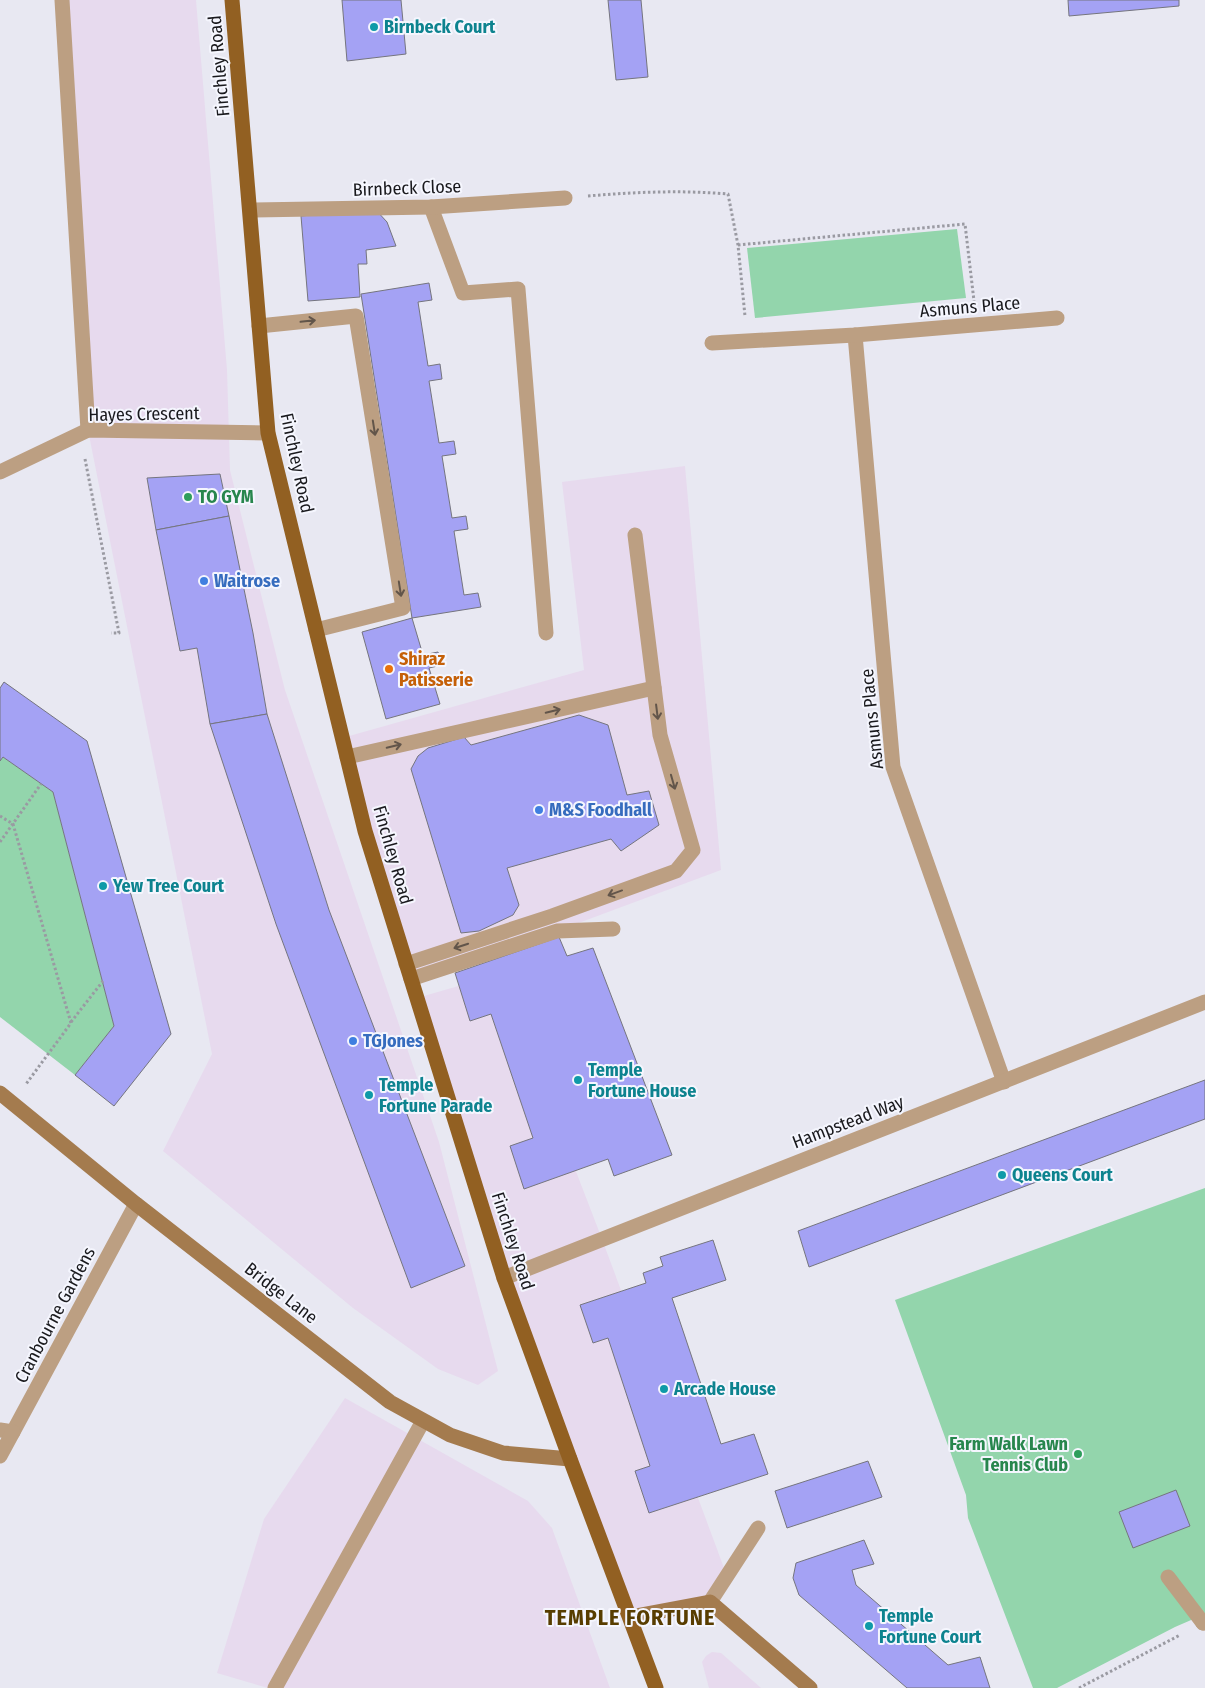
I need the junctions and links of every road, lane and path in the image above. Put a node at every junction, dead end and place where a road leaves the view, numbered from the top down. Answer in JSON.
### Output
{"nodes":[{"id":1,"x":62,"y":0,"type":"edge"},
{"id":2,"x":232,"y":0,"type":"edge"},
{"id":3,"x":565,"y":198,"type":"joint"},
{"id":4,"x":431,"y":207,"type":"junction"},
{"id":5,"x":250,"y":210,"type":"junction"},
{"id":6,"x":738,"y":245,"type":"junction"},
{"id":7,"x":1057,"y":318,"type":"dead end"},
{"id":8,"x":978,"y":325,"type":"junction"},
{"id":9,"x":260,"y":326,"type":"junction"},
{"id":10,"x":855,"y":335,"type":"junction"},
{"id":11,"x":747,"y":341,"type":"junction"},
{"id":12,"x":712,"y":343,"type":"dead end"},
{"id":13,"x":84,"y":432,"type":"junction"},
{"id":14,"x":268,"y":433,"type":"junction"},
{"id":15,"x":0,"y":472,"type":"edge"},
{"id":16,"x":635,"y":535,"type":"dead end"},
{"id":17,"x":316,"y":630,"type":"junction"},
{"id":18,"x":111,"y":633,"type":"dead end"},
{"id":19,"x":546,"y":633,"type":"dead end"},
{"id":20,"x":654,"y":688,"type":"junction"},
{"id":21,"x":347,"y":757,"type":"junction"},
{"id":22,"x":41,"y":784,"type":"dead end"},
{"id":23,"x":0,"y":816,"type":"edge"},
{"id":24,"x":13,"y":824,"type":"junction"},
{"id":25,"x":0,"y":842,"type":"edge"},
{"id":26,"x":612,"y":929,"type":"dead end"},
{"id":27,"x":406,"y":964,"type":"junction"},
{"id":28,"x":411,"y":979,"type":"junction"},
{"id":29,"x":103,"y":981,"type":"dead end"},
{"id":30,"x":1205,"y":1002,"type":"edge"},
{"id":31,"x":70,"y":1023,"type":"junction"},
{"id":32,"x":1004,"y":1082,"type":"junction"},
{"id":33,"x":6,"y":1098,"type":"edge"},
{"id":34,"x":136,"y":1204,"type":"junction"},
{"id":35,"x":504,"y":1278,"type":"junction"},
{"id":36,"x":423,"y":1420,"type":"junction"},
{"id":37,"x":7,"y":1431,"type":"edge"},
{"id":38,"x":0,"y":1456,"type":"edge"},
{"id":39,"x":570,"y":1459,"type":"junction"},
{"id":40,"x":758,"y":1528,"type":"dead end"},
{"id":41,"x":1168,"y":1576,"type":"dead end"},
{"id":42,"x":710,"y":1602,"type":"junction"},
{"id":43,"x":630,"y":1618,"type":"junction"},
{"id":44,"x":1204,"y":1622,"type":"edge"},
{"id":45,"x":275,"y":1688,"type":"edge"},
{"id":46,"x":656,"y":1688,"type":"edge"},
{"id":47,"x":810,"y":1688,"type":"edge"},
{"id":48,"x":1079,"y":1688,"type":"edge"}],
"edges":[{"from":1,"to":13,"type":"street"},
{"from":2,"to":5,"type":"main road","name":"Finchley Road"},
{"from":3,"to":4,"type":"street","name":"Birnbeck Close"},
{"from":3,"to":6,"type":"path"},
{"from":4,"to":5,"type":"street","name":"Birnbeck Close"},
{"from":4,"to":19,"type":"street"},
{"from":5,"to":9,"type":"main road","name":"Finchley Road"},
{"from":6,"to":8,"type":"path"},
{"from":6,"to":11,"type":"path"},
{"from":7,"to":8,"type":"street","name":"Asmuns Place"},
{"from":8,"to":10,"type":"street","name":"Asmuns Place"},
{"from":9,"to":14,"type":"main road","name":"Finchley Road"},
{"from":9,"to":17,"type":"street","one_way":true},
{"from":10,"to":11,"type":"street","name":"Asmuns Place"},
{"from":10,"to":32,"type":"street","name":"Asmuns Place"},
{"from":11,"to":12,"type":"street","name":"Asmuns Place"},
{"from":13,"to":14,"type":"street","name":"Hayes Crescent"},
{"from":13,"to":15,"type":"street","name":"Hayes Crescent"},
{"from":13,"to":18,"type":"path"},
{"from":14,"to":17,"type":"main road","name":"Finchley Road"},
{"from":16,"to":20,"type":"street"},
{"from":17,"to":21,"type":"main road","name":"Finchley Road"},
{"from":21,"to":20,"type":"street","one_way":true},
{"from":20,"to":27,"type":"street","one_way":true},
{"from":21,"to":27,"type":"main road","name":"Finchley Road"},
{"from":22,"to":24,"type":"path"},
{"from":23,"to":24,"type":"path"},
{"from":24,"to":25,"type":"path"},
{"from":24,"to":31,"type":"path"},
{"from":26,"to":28,"type":"street"},
{"from":27,"to":28,"type":"main road","name":"Finchley Road"},
{"from":28,"to":35,"type":"main road","name":"Finchley Road"},
{"from":29,"to":31,"type":"path"},
{"from":30,"to":32,"type":"street","name":"Hampstead Way"},
{"from":31,"to":33,"type":"path"},
{"from":32,"to":35,"type":"street","name":"Hampstead Way"},
{"from":33,"to":34,"type":"street","name":"Bridge Lane"},
{"from":34,"to":36,"type":"street","name":"Bridge Lane"},
{"from":34,"to":37,"type":"street","name":"Cranbourne Gardens"},
{"from":35,"to":39,"type":"main road","name":"Finchley Road"},
{"from":36,"to":39,"type":"street","name":"Bridge Lane"},
{"from":36,"to":45,"type":"street"},
{"from":37,"to":38,"type":"street","name":"Cranbourne Gardens"},
{"from":39,"to":43,"type":"main road","name":"Finchley Road"},
{"from":40,"to":42,"type":"street"},
{"from":41,"to":44,"type":"street"},
{"from":42,"to":43,"type":"street"},
{"from":42,"to":47,"type":"street"},
{"from":43,"to":46,"type":"main road","name":"Finchley Road"},
{"from":44,"to":48,"type":"path"}]}
